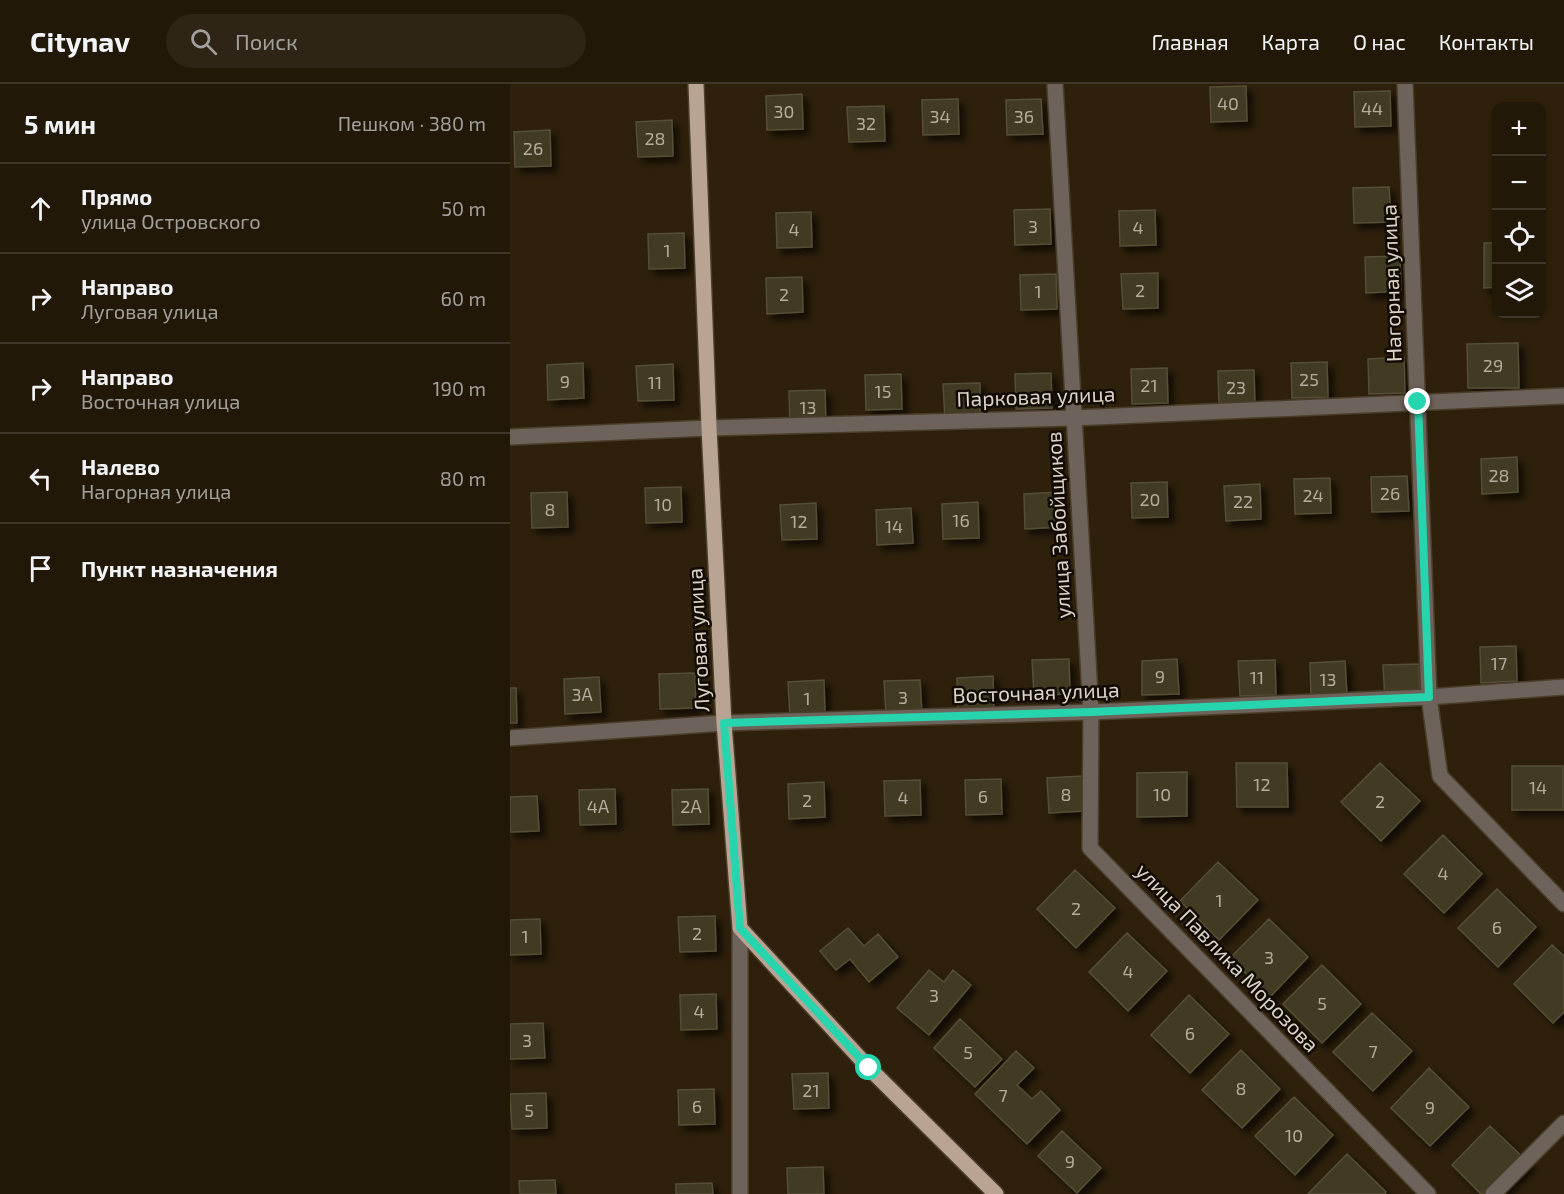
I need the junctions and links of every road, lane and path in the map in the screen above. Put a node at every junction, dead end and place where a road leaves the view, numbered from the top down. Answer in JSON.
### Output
{"nodes":[{"id":1,"x":696,"y":84,"type":"edge"},
{"id":2,"x":1055,"y":84,"type":"edge"},
{"id":3,"x":1405,"y":84,"type":"edge"},
{"id":4,"x":1564,"y":396,"type":"edge"},
{"id":5,"x":1418,"y":402,"type":"junction"},
{"id":6,"x":1074,"y":418,"type":"junction"},
{"id":7,"x":709,"y":428,"type":"junction"},
{"id":8,"x":510,"y":437,"type":"edge"},
{"id":9,"x":1564,"y":687,"type":"edge"},
{"id":10,"x":1429,"y":697,"type":"junction"},
{"id":11,"x":1091,"y":712,"type":"junction"},
{"id":12,"x":724,"y":723,"type":"junction"},
{"id":13,"x":510,"y":738,"type":"edge"},
{"id":14,"x":1564,"y":904,"type":"edge"},
{"id":15,"x":740,"y":928,"type":"junction"},
{"id":16,"x":1564,"y":1123,"type":"edge"},
{"id":17,"x":740,"y":1194,"type":"edge"},
{"id":18,"x":996,"y":1194,"type":"edge"},
{"id":19,"x":1428,"y":1194,"type":"edge"},
{"id":20,"x":1493,"y":1194,"type":"edge"}],
"edges":[{"from":1,"to":7,"type":"main road","name":"Луговая улица"},
{"from":2,"to":6,"type":"street","name":"улица Забойщиков"},
{"from":3,"to":5,"type":"street","name":"Нагорная улица"},
{"from":4,"to":5,"type":"street","name":"Парковая улица"},
{"from":5,"to":6,"type":"street","name":"Парковая улица"},
{"from":5,"to":10,"type":"street","name":"Нагорная улица"},
{"from":6,"to":7,"type":"street","name":"Парковая улица"},
{"from":6,"to":11,"type":"street","name":"улица Забойщиков"},
{"from":7,"to":8,"type":"street","name":"Парковая улица"},
{"from":7,"to":12,"type":"main road","name":"Луговая улица"},
{"from":9,"to":10,"type":"street","name":"Восточная улица"},
{"from":10,"to":11,"type":"street","name":"Восточная улица"},
{"from":10,"to":14,"type":"street","name":"Нагорная улица"},
{"from":11,"to":12,"type":"street","name":"Восточная улица"},
{"from":11,"to":19,"type":"street","name":"улица Павлика Морозова"},
{"from":12,"to":13,"type":"street","name":"Восточная улица"},
{"from":12,"to":15,"type":"main road","name":"Луговая улица"},
{"from":15,"to":17,"type":"street","name":"Луговая улица"},
{"from":15,"to":18,"type":"main road"},
{"from":16,"to":20,"type":"street"}]}
